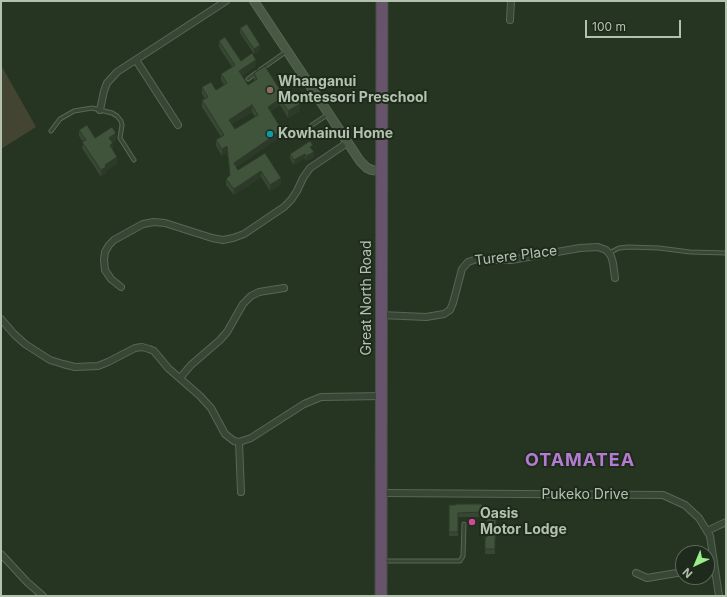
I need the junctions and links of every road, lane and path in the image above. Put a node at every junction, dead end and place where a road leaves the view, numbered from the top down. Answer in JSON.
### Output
{"nodes":[{"id":1,"x":226,"y":1,"type":"edge"},
{"id":2,"x":254,"y":1,"type":"edge"},
{"id":3,"x":382,"y":1,"type":"edge"},
{"id":4,"x":511,"y":1,"type":"edge"},
{"id":5,"x":510,"y":20,"type":"dead end"},
{"id":6,"x":287,"y":51,"type":"junction"},
{"id":7,"x":136,"y":60,"type":"junction"},
{"id":8,"x":248,"y":79,"type":"dead end"},
{"id":9,"x":100,"y":110,"type":"junction"},
{"id":10,"x":328,"y":114,"type":"junction"},
{"id":11,"x":178,"y":125,"type":"dead end"},
{"id":12,"x":312,"y":125,"type":"dead end"},
{"id":13,"x":51,"y":131,"type":"dead end"},
{"id":14,"x":347,"y":143,"type":"junction"},
{"id":15,"x":134,"y":160,"type":"dead end"},
{"id":16,"x":382,"y":171,"type":"junction"},
{"id":17,"x":609,"y":253,"type":"junction"},
{"id":18,"x":726,"y":253,"type":"edge"},
{"id":19,"x":615,"y":278,"type":"dead end"},
{"id":20,"x":121,"y":287,"type":"dead end"},
{"id":21,"x":284,"y":288,"type":"dead end"},
{"id":22,"x":381,"y":315,"type":"junction"},
{"id":23,"x":1,"y":319,"type":"edge"},
{"id":24,"x":180,"y":378,"type":"junction"},
{"id":25,"x":382,"y":396,"type":"junction"},
{"id":26,"x":240,"y":442,"type":"junction"},
{"id":27,"x":240,"y":492,"type":"dead end"},
{"id":28,"x":382,"y":493,"type":"junction"},
{"id":29,"x":726,"y":522,"type":"edge"},
{"id":30,"x":464,"y":524,"type":"dead end"},
{"id":31,"x":707,"y":531,"type":"junction"},
{"id":32,"x":711,"y":545,"type":"edge"},
{"id":33,"x":1,"y":554,"type":"edge"},
{"id":34,"x":381,"y":561,"type":"junction"},
{"id":35,"x":636,"y":573,"type":"dead end"},
{"id":36,"x":675,"y":573,"type":"edge"},
{"id":37,"x":715,"y":573,"type":"edge"},
{"id":38,"x":43,"y":596,"type":"edge"},
{"id":39,"x":381,"y":596,"type":"edge"},
{"id":40,"x":719,"y":596,"type":"edge"}],
"edges":[{"from":1,"to":7,"type":"street"},
{"from":2,"to":6,"type":"street"},
{"from":3,"to":16,"type":"highway","name":"Great North Road"},
{"from":4,"to":5,"type":"street"},
{"from":6,"to":8,"type":"lane"},
{"from":6,"to":10,"type":"street"},
{"from":7,"to":9,"type":"street"},
{"from":7,"to":11,"type":"street"},
{"from":9,"to":13,"type":"lane"},
{"from":9,"to":15,"type":"lane"},
{"from":10,"to":12,"type":"lane"},
{"from":10,"to":14,"type":"street"},
{"from":14,"to":16,"type":"street"},
{"from":14,"to":20,"type":"street"},
{"from":16,"to":22,"type":"highway","name":"Great North Road"},
{"from":17,"to":18,"type":"lane"},
{"from":17,"to":19,"type":"street"},
{"from":17,"to":22,"type":"street","name":"Turere Place"},
{"from":21,"to":24,"type":"street"},
{"from":22,"to":25,"type":"highway","name":"Great North Road"},
{"from":23,"to":24,"type":"street"},
{"from":24,"to":26,"type":"street"},
{"from":25,"to":26,"type":"street"},
{"from":25,"to":28,"type":"highway","name":"Great North Road"},
{"from":26,"to":27,"type":"street"},
{"from":28,"to":31,"type":"street","name":"Pukeko Drive"},
{"from":28,"to":34,"type":"highway","name":"Great North Road"},
{"from":29,"to":31,"type":"street"},
{"from":30,"to":34,"type":"lane"},
{"from":31,"to":32,"type":"street","name":"Pukeko Drive"},
{"from":33,"to":38,"type":"street"},
{"from":34,"to":39,"type":"highway","name":"Great North Road"},
{"from":35,"to":36,"type":"street"},
{"from":37,"to":40,"type":"street","name":"Pukeko Drive"}]}
